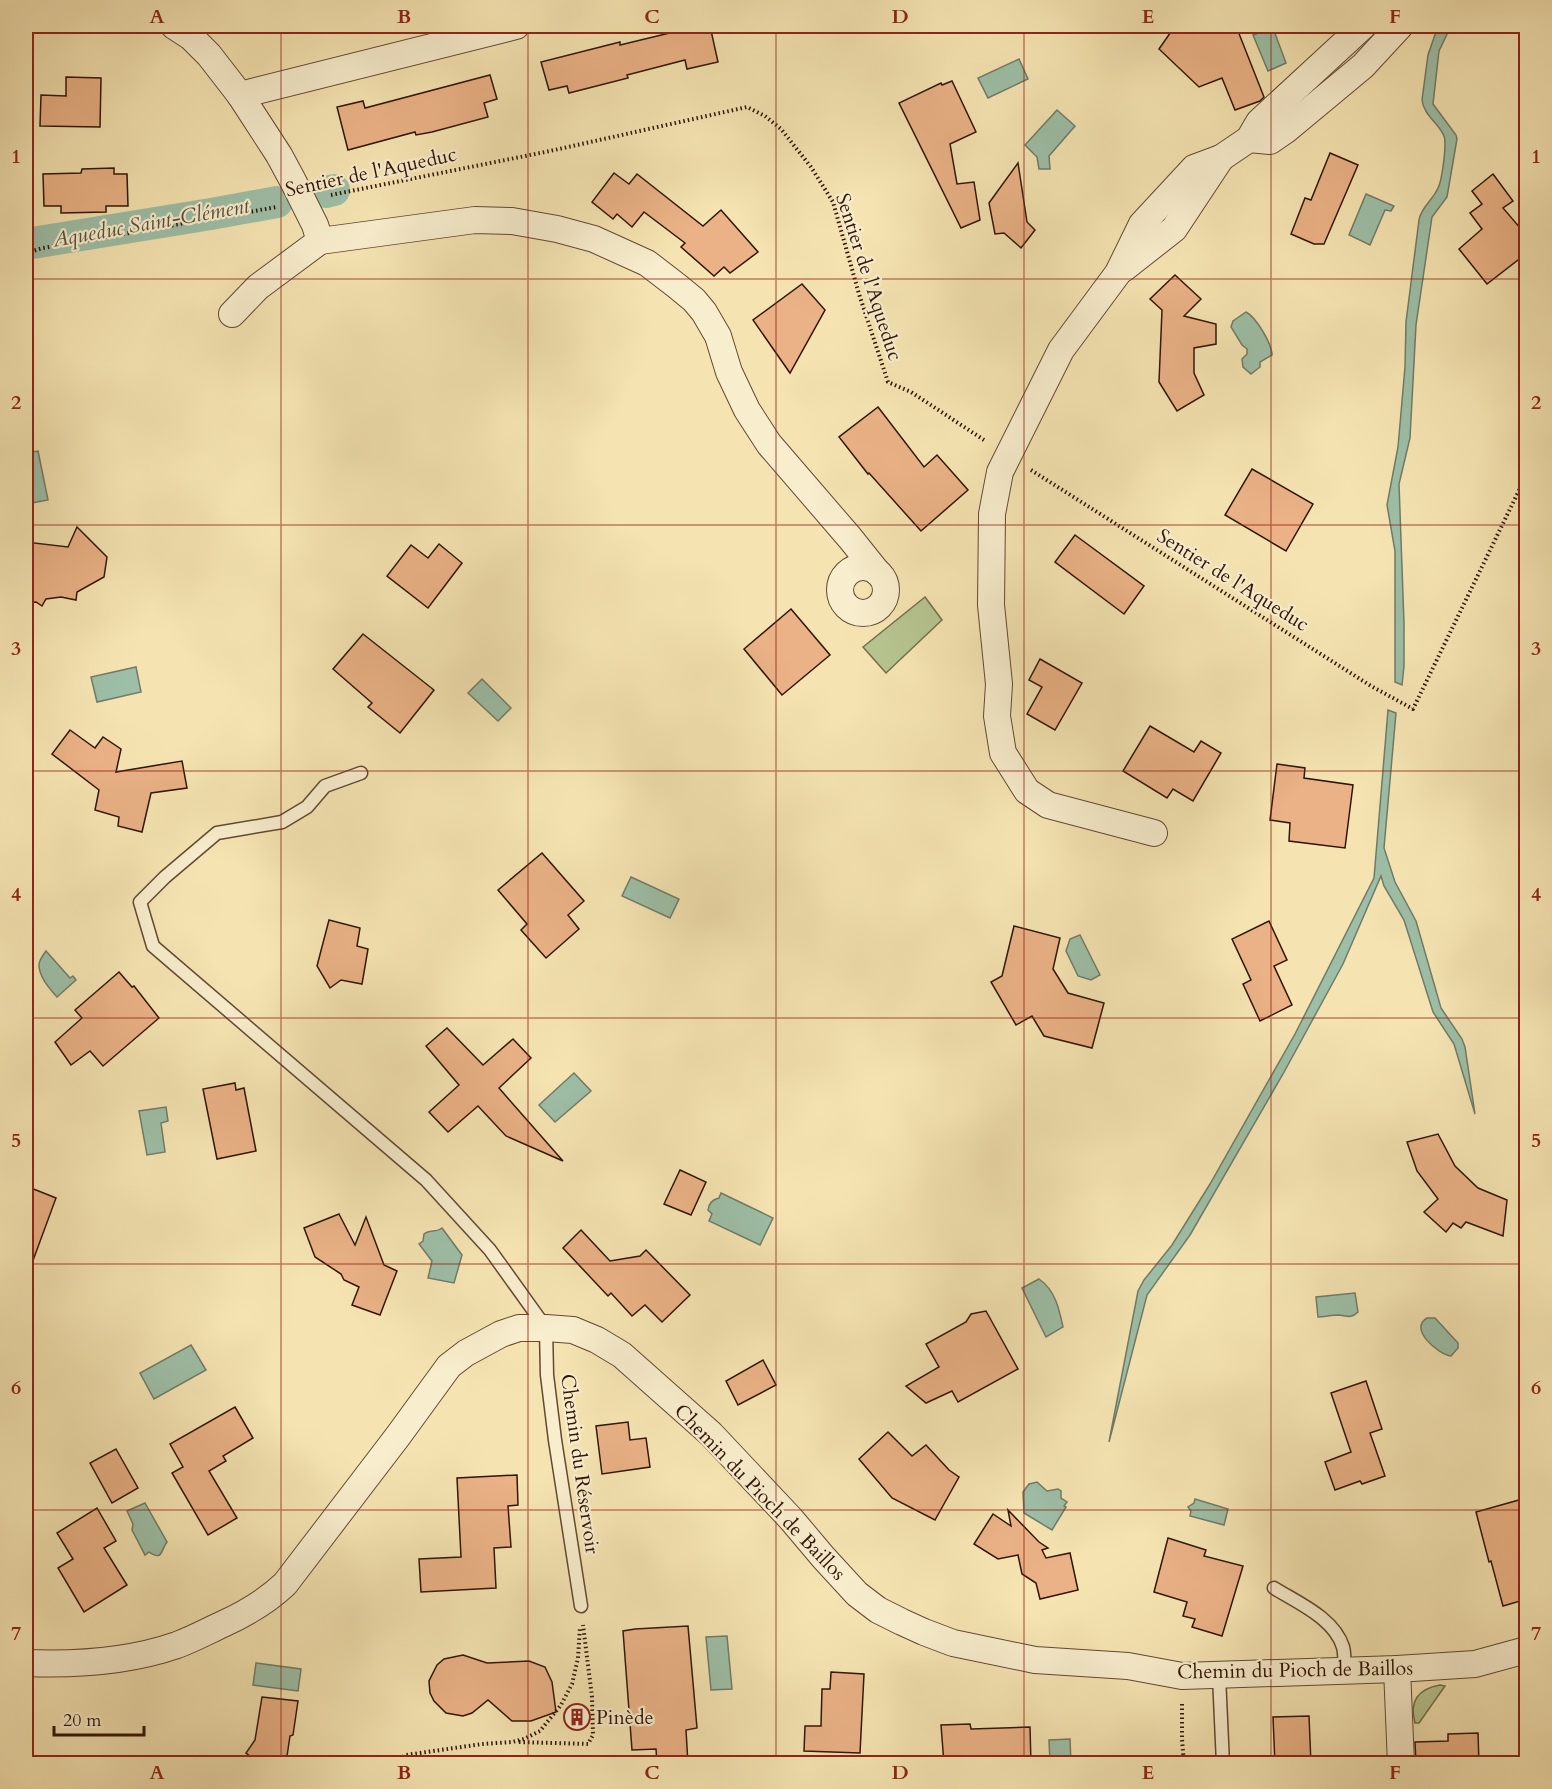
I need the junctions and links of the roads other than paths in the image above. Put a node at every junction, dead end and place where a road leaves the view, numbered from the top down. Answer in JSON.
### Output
{"nodes":[{"id":1,"x":174,"y":26,"type":"edge"},
{"id":2,"x":516,"y":26,"type":"edge"},
{"id":3,"x":1363,"y":26,"type":"edge"},
{"id":4,"x":1400,"y":26,"type":"edge"},
{"id":5,"x":240,"y":95,"type":"junction"},
{"id":6,"x":1249,"y":139,"type":"junction"},
{"id":7,"x":320,"y":241,"type":"junction"},
{"id":8,"x":232,"y":314,"type":"dead end"},
{"id":9,"x":850,"y":538,"type":"junction"},
{"id":10,"x":878,"y":573,"type":"junction"},
{"id":11,"x":848,"y":574,"type":"junction"},
{"id":12,"x":361,"y":772,"type":"dead end"},
{"id":13,"x":1154,"y":833,"type":"dead end"},
{"id":14,"x":546,"y":1328,"type":"junction"},
{"id":15,"x":1274,"y":1588,"type":"dead end"},
{"id":16,"x":581,"y":1606,"type":"road end"},
{"id":17,"x":1527,"y":1650,"type":"edge"},
{"id":18,"x":26,"y":1663,"type":"edge"},
{"id":19,"x":1397,"y":1669,"type":"junction"},
{"id":20,"x":1345,"y":1671,"type":"junction"},
{"id":21,"x":1219,"y":1676,"type":"junction"},
{"id":22,"x":1223,"y":1764,"type":"edge"},
{"id":23,"x":1401,"y":1764,"type":"edge"}],
"edges":[{"from":1,"to":5,"type":"street"},
{"from":2,"to":5,"type":"street"},
{"from":3,"to":6,"type":"street"},
{"from":4,"to":6,"type":"street"},
{"from":5,"to":7,"type":"street"},
{"from":6,"to":13,"type":"street"},
{"from":7,"to":8,"type":"street"},
{"from":7,"to":9,"type":"street"},
{"from":9,"to":10,"type":"street"},
{"from":9,"to":11,"type":"street"},
{"from":10,"to":11,"type":"street"},
{"from":10,"to":11,"type":"street"},
{"from":12,"to":14,"type":"lane"},
{"from":14,"to":16,"type":"lane","name":"Chemin du Réservoir"},
{"from":14,"to":18,"type":"street","name":"Chemin du Pioch de Baillos"},
{"from":14,"to":21,"type":"street","name":"Chemin du Pioch de Baillos"},
{"from":15,"to":20,"type":"lane"},
{"from":17,"to":19,"type":"street","name":"Chemin du Pioch de Baillos"},
{"from":19,"to":20,"type":"street","name":"Chemin du Pioch de Baillos"},
{"from":19,"to":23,"type":"street"},
{"from":20,"to":21,"type":"street","name":"Chemin du Pioch de Baillos"},
{"from":21,"to":22,"type":"lane"}]}
